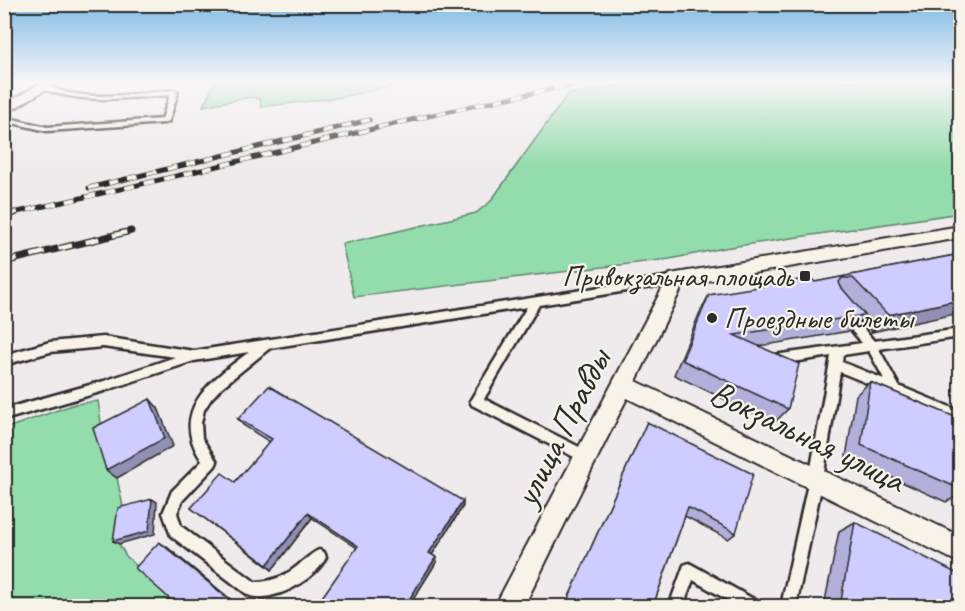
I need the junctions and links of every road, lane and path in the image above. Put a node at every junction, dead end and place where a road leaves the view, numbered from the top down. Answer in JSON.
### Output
{"nodes":[{"id":1,"x":18,"y":110,"type":"edge"},
{"id":2,"x":168,"y":110,"type":"edge"},
{"id":3,"x":6,"y":120,"type":"edge"},
{"id":4,"x":960,"y":232,"type":"edge"},
{"id":5,"x":676,"y":279,"type":"junction"},
{"id":6,"x":536,"y":301,"type":"junction"},
{"id":7,"x":839,"y":308,"type":"edge"},
{"id":8,"x":960,"y":333,"type":"edge"},
{"id":9,"x":270,"y":342,"type":"junction"},
{"id":10,"x":872,"y":346,"type":"junction"},
{"id":11,"x":838,"y":351,"type":"junction"},
{"id":12,"x":195,"y":356,"type":"junction"},
{"id":13,"x":4,"y":360,"type":"edge"},
{"id":14,"x":770,"y":361,"type":"edge"},
{"id":15,"x":836,"y":364,"type":"junction"},
{"id":16,"x":623,"y":385,"type":"junction"},
{"id":17,"x":895,"y":389,"type":"junction"},
{"id":18,"x":4,"y":415,"type":"edge"},
{"id":19,"x":960,"y":416,"type":"edge"},
{"id":20,"x":586,"y":457,"type":"junction"},
{"id":21,"x":816,"y":479,"type":"junction"},
{"id":22,"x":960,"y":550,"type":"edge"},
{"id":23,"x":319,"y":556,"type":"dead end"},
{"id":24,"x":510,"y":606,"type":"edge"},
{"id":25,"x":676,"y":606,"type":"edge"},
{"id":26,"x":752,"y":606,"type":"edge"},
{"id":27,"x":788,"y":606,"type":"edge"}],
"edges":[{"from":1,"to":3,"type":"street"},
{"from":2,"to":3,"type":"lane"},
{"from":4,"to":5,"type":"street"},
{"from":5,"to":6,"type":"lane"},
{"from":5,"to":16,"type":"street","name":"улица Правды"},
{"from":6,"to":9,"type":"lane"},
{"from":6,"to":20,"type":"lane"},
{"from":7,"to":10,"type":"lane"},
{"from":8,"to":10,"type":"lane"},
{"from":9,"to":12,"type":"lane"},
{"from":9,"to":23,"type":"lane"},
{"from":10,"to":11,"type":"lane"},
{"from":10,"to":17,"type":"lane"},
{"from":11,"to":14,"type":"lane"},
{"from":11,"to":15,"type":"lane"},
{"from":12,"to":13,"type":"lane"},
{"from":12,"to":18,"type":"lane"},
{"from":15,"to":17,"type":"lane"},
{"from":15,"to":21,"type":"lane"},
{"from":16,"to":20,"type":"street","name":"улица Правды"},
{"from":16,"to":21,"type":"street","name":"Вокзальная улица"},
{"from":17,"to":19,"type":"lane"},
{"from":20,"to":24,"type":"street","name":"улица Правды"},
{"from":21,"to":22,"type":"street","name":"Вокзальная улица"},
{"from":21,"to":27,"type":"lane"},
{"from":25,"to":26,"type":"lane"}]}
